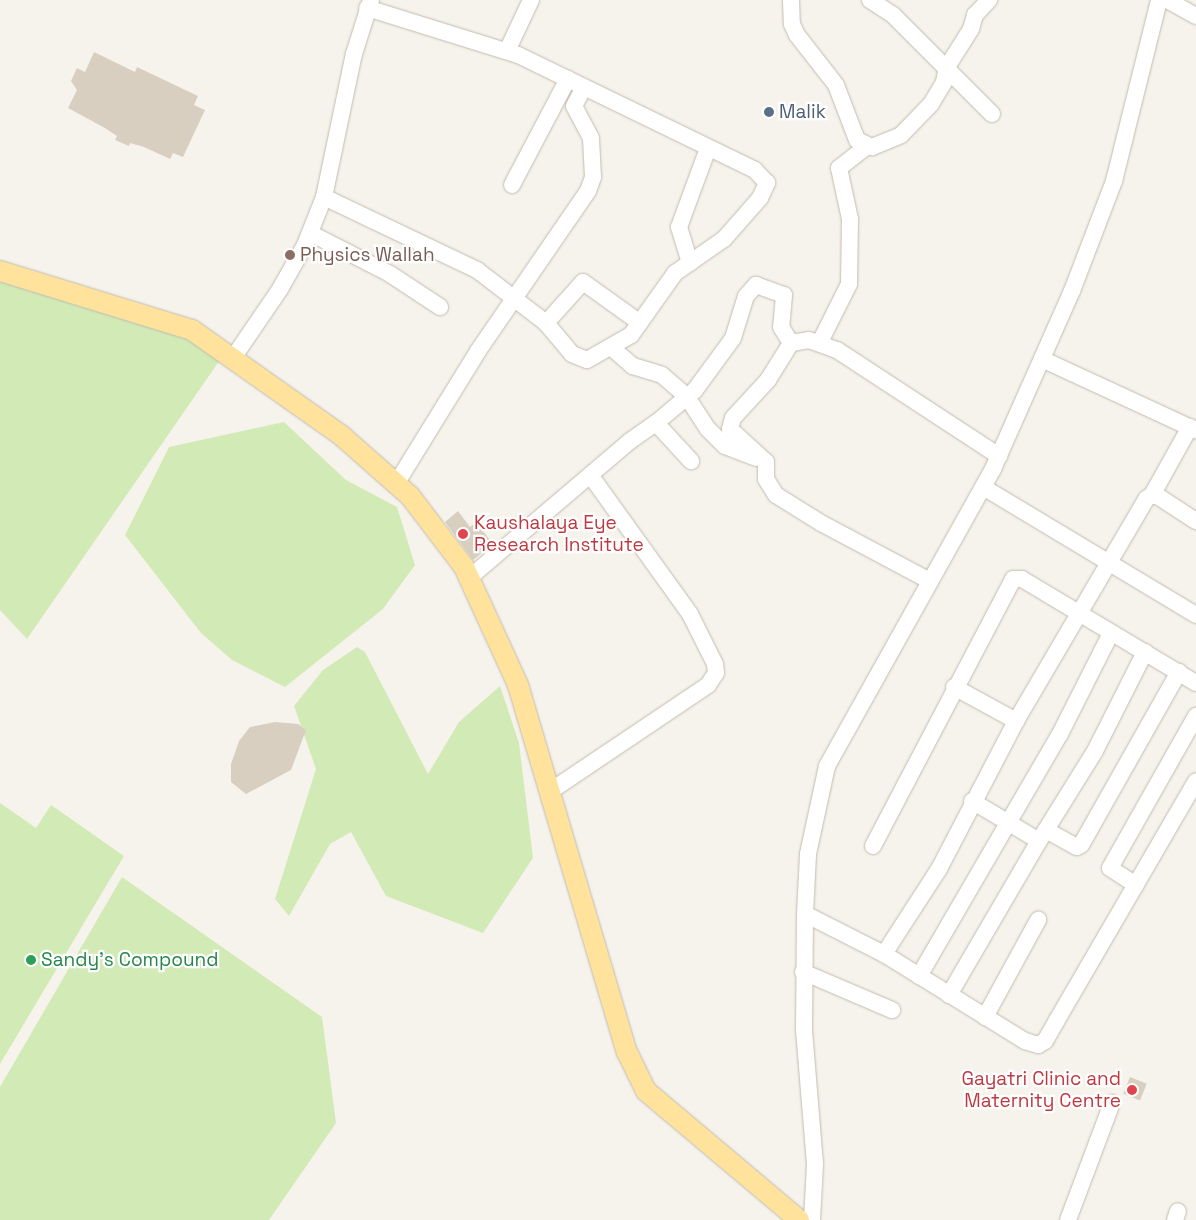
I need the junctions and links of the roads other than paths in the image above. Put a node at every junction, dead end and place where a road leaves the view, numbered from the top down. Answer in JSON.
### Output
{"nodes":[{"id":1,"x":530,"y":0,"type":"edge"},
{"id":2,"x":791,"y":0,"type":"edge"},
{"id":3,"x":870,"y":0,"type":"edge"},
{"id":4,"x":989,"y":0,"type":"edge"},
{"id":5,"x":1159,"y":0,"type":"edge"},
{"id":6,"x":1168,"y":0,"type":"edge"},
{"id":7,"x":369,"y":4,"type":"edge"},
{"id":8,"x":1196,"y":16,"type":"edge"},
{"id":9,"x":506,"y":51,"type":"junction"},
{"id":10,"x":948,"y":67,"type":"junction"},
{"id":11,"x":568,"y":79,"type":"junction"},
{"id":12,"x":584,"y":87,"type":"junction"},
{"id":13,"x":992,"y":114,"type":"dead end"},
{"id":14,"x":867,"y":146,"type":"junction"},
{"id":15,"x":708,"y":148,"type":"junction"},
{"id":16,"x":512,"y":185,"type":"dead end"},
{"id":17,"x":324,"y":197,"type":"junction"},
{"id":18,"x":310,"y":233,"type":"junction"},
{"id":19,"x":690,"y":263,"type":"junction"},
{"id":20,"x":0,"y":271,"type":"edge"},
{"id":21,"x":514,"y":298,"type":"junction"},
{"id":22,"x":440,"y":307,"type":"dead end"},
{"id":23,"x":546,"y":322,"type":"junction"},
{"id":24,"x":640,"y":323,"type":"junction"},
{"id":25,"x":820,"y":342,"type":"junction"},
{"id":26,"x":791,"y":343,"type":"junction"},
{"id":27,"x":612,"y":348,"type":"junction"},
{"id":28,"x":233,"y":358,"type":"junction"},
{"id":29,"x":1042,"y":359,"type":"junction"},
{"id":30,"x":687,"y":397,"type":"junction"},
{"id":31,"x":656,"y":423,"type":"junction"},
{"id":32,"x":1193,"y":428,"type":"edge"},
{"id":33,"x":999,"y":456,"type":"junction"},
{"id":34,"x":691,"y":460,"type":"dead end"},
{"id":35,"x":766,"y":462,"type":"junction"},
{"id":36,"x":591,"y":476,"type":"junction"},
{"id":37,"x":396,"y":484,"type":"junction"},
{"id":38,"x":983,"y":487,"type":"junction"},
{"id":39,"x":1152,"y":495,"type":"junction"},
{"id":40,"x":1196,"y":521,"type":"edge"},
{"id":41,"x":1108,"y":563,"type":"junction"},
{"id":42,"x":469,"y":578,"type":"junction"},
{"id":43,"x":930,"y":581,"type":"junction"},
{"id":44,"x":1076,"y":614,"type":"junction"},
{"id":45,"x":1196,"y":615,"type":"edge"},
{"id":46,"x":1111,"y":632,"type":"junction"},
{"id":47,"x":1145,"y":652,"type":"junction"},
{"id":48,"x":1179,"y":672,"type":"junction"},
{"id":49,"x":1196,"y":683,"type":"edge"},
{"id":50,"x":954,"y":687,"type":"junction"},
{"id":51,"x":1196,"y":716,"type":"edge"},
{"id":52,"x":1016,"y":721,"type":"junction"},
{"id":53,"x":1196,"y":781,"type":"edge"},
{"id":54,"x":549,"y":792,"type":"junction"},
{"id":55,"x":972,"y":801,"type":"junction"},
{"id":56,"x":1007,"y":822,"type":"junction"},
{"id":57,"x":1042,"y":835,"type":"junction"},
{"id":58,"x":873,"y":846,"type":"dead end"},
{"id":59,"x":1136,"y":885,"type":"junction"},
{"id":60,"x":804,"y":914,"type":"junction"},
{"id":61,"x":1038,"y":920,"type":"dead end"},
{"id":62,"x":884,"y":954,"type":"junction"},
{"id":63,"x":803,"y":972,"type":"junction"},
{"id":64,"x":919,"y":976,"type":"junction"},
{"id":65,"x":949,"y":995,"type":"junction"},
{"id":66,"x":892,"y":1010,"type":"dead end"},
{"id":67,"x":985,"y":1017,"type":"junction"},
{"id":68,"x":1112,"y":1103,"type":"dead end"},
{"id":69,"x":799,"y":1220,"type":"edge"},
{"id":70,"x":812,"y":1220,"type":"edge"},
{"id":71,"x":1068,"y":1220,"type":"edge"}],
"edges":[{"from":1,"to":9,"type":"street"},
{"from":2,"to":14,"type":"street"},
{"from":3,"to":10,"type":"street"},
{"from":4,"to":10,"type":"street"},
{"from":5,"to":29,"type":"street"},
{"from":6,"to":8,"type":"street"},
{"from":7,"to":9,"type":"street"},
{"from":7,"to":17,"type":"street"},
{"from":9,"to":11,"type":"street"},
{"from":10,"to":13,"type":"street"},
{"from":10,"to":14,"type":"street"},
{"from":11,"to":12,"type":"street"},
{"from":11,"to":16,"type":"street"},
{"from":12,"to":15,"type":"street"},
{"from":12,"to":21,"type":"street"},
{"from":14,"to":25,"type":"street"},
{"from":15,"to":19,"type":"street"},
{"from":15,"to":19,"type":"street"},
{"from":17,"to":18,"type":"street"},
{"from":17,"to":21,"type":"street"},
{"from":18,"to":22,"type":"street"},
{"from":18,"to":28,"type":"street"},
{"from":19,"to":24,"type":"street"},
{"from":20,"to":28,"type":"main road"},
{"from":21,"to":23,"type":"street"},
{"from":21,"to":37,"type":"street"},
{"from":23,"to":24,"type":"street"},
{"from":23,"to":27,"type":"street"},
{"from":24,"to":27,"type":"street"},
{"from":25,"to":26,"type":"street"},
{"from":25,"to":33,"type":"street"},
{"from":26,"to":30,"type":"street"},
{"from":26,"to":35,"type":"street"},
{"from":27,"to":30,"type":"street"},
{"from":28,"to":37,"type":"main road"},
{"from":29,"to":32,"type":"street"},
{"from":29,"to":33,"type":"street"},
{"from":30,"to":31,"type":"street"},
{"from":30,"to":35,"type":"street"},
{"from":31,"to":34,"type":"street"},
{"from":31,"to":36,"type":"street"},
{"from":32,"to":39,"type":"street"},
{"from":33,"to":38,"type":"street"},
{"from":35,"to":43,"type":"street"},
{"from":36,"to":42,"type":"street"},
{"from":36,"to":54,"type":"street"},
{"from":37,"to":42,"type":"main road"},
{"from":38,"to":41,"type":"street"},
{"from":38,"to":43,"type":"street"},
{"from":39,"to":40,"type":"street"},
{"from":39,"to":41,"type":"street"},
{"from":41,"to":44,"type":"street"},
{"from":41,"to":45,"type":"street"},
{"from":42,"to":54,"type":"main road"},
{"from":43,"to":60,"type":"street"},
{"from":44,"to":46,"type":"street"},
{"from":44,"to":50,"type":"street"},
{"from":44,"to":52,"type":"street"},
{"from":46,"to":47,"type":"street"},
{"from":46,"to":56,"type":"street"},
{"from":47,"to":48,"type":"street"},
{"from":47,"to":57,"type":"street"},
{"from":48,"to":49,"type":"street"},
{"from":48,"to":57,"type":"street"},
{"from":50,"to":52,"type":"street"},
{"from":50,"to":58,"type":"street"},
{"from":51,"to":59,"type":"street"},
{"from":52,"to":55,"type":"street"},
{"from":53,"to":59,"type":"street"},
{"from":54,"to":69,"type":"main road"},
{"from":55,"to":56,"type":"street"},
{"from":55,"to":62,"type":"street"},
{"from":56,"to":57,"type":"street"},
{"from":56,"to":64,"type":"street"},
{"from":57,"to":65,"type":"street"},
{"from":59,"to":67,"type":"street"},
{"from":60,"to":62,"type":"street"},
{"from":60,"to":63,"type":"street"},
{"from":61,"to":67,"type":"street"},
{"from":62,"to":64,"type":"street"},
{"from":63,"to":66,"type":"street"},
{"from":63,"to":70,"type":"street"},
{"from":64,"to":65,"type":"street"},
{"from":65,"to":67,"type":"street"},
{"from":68,"to":71,"type":"street"}]}
